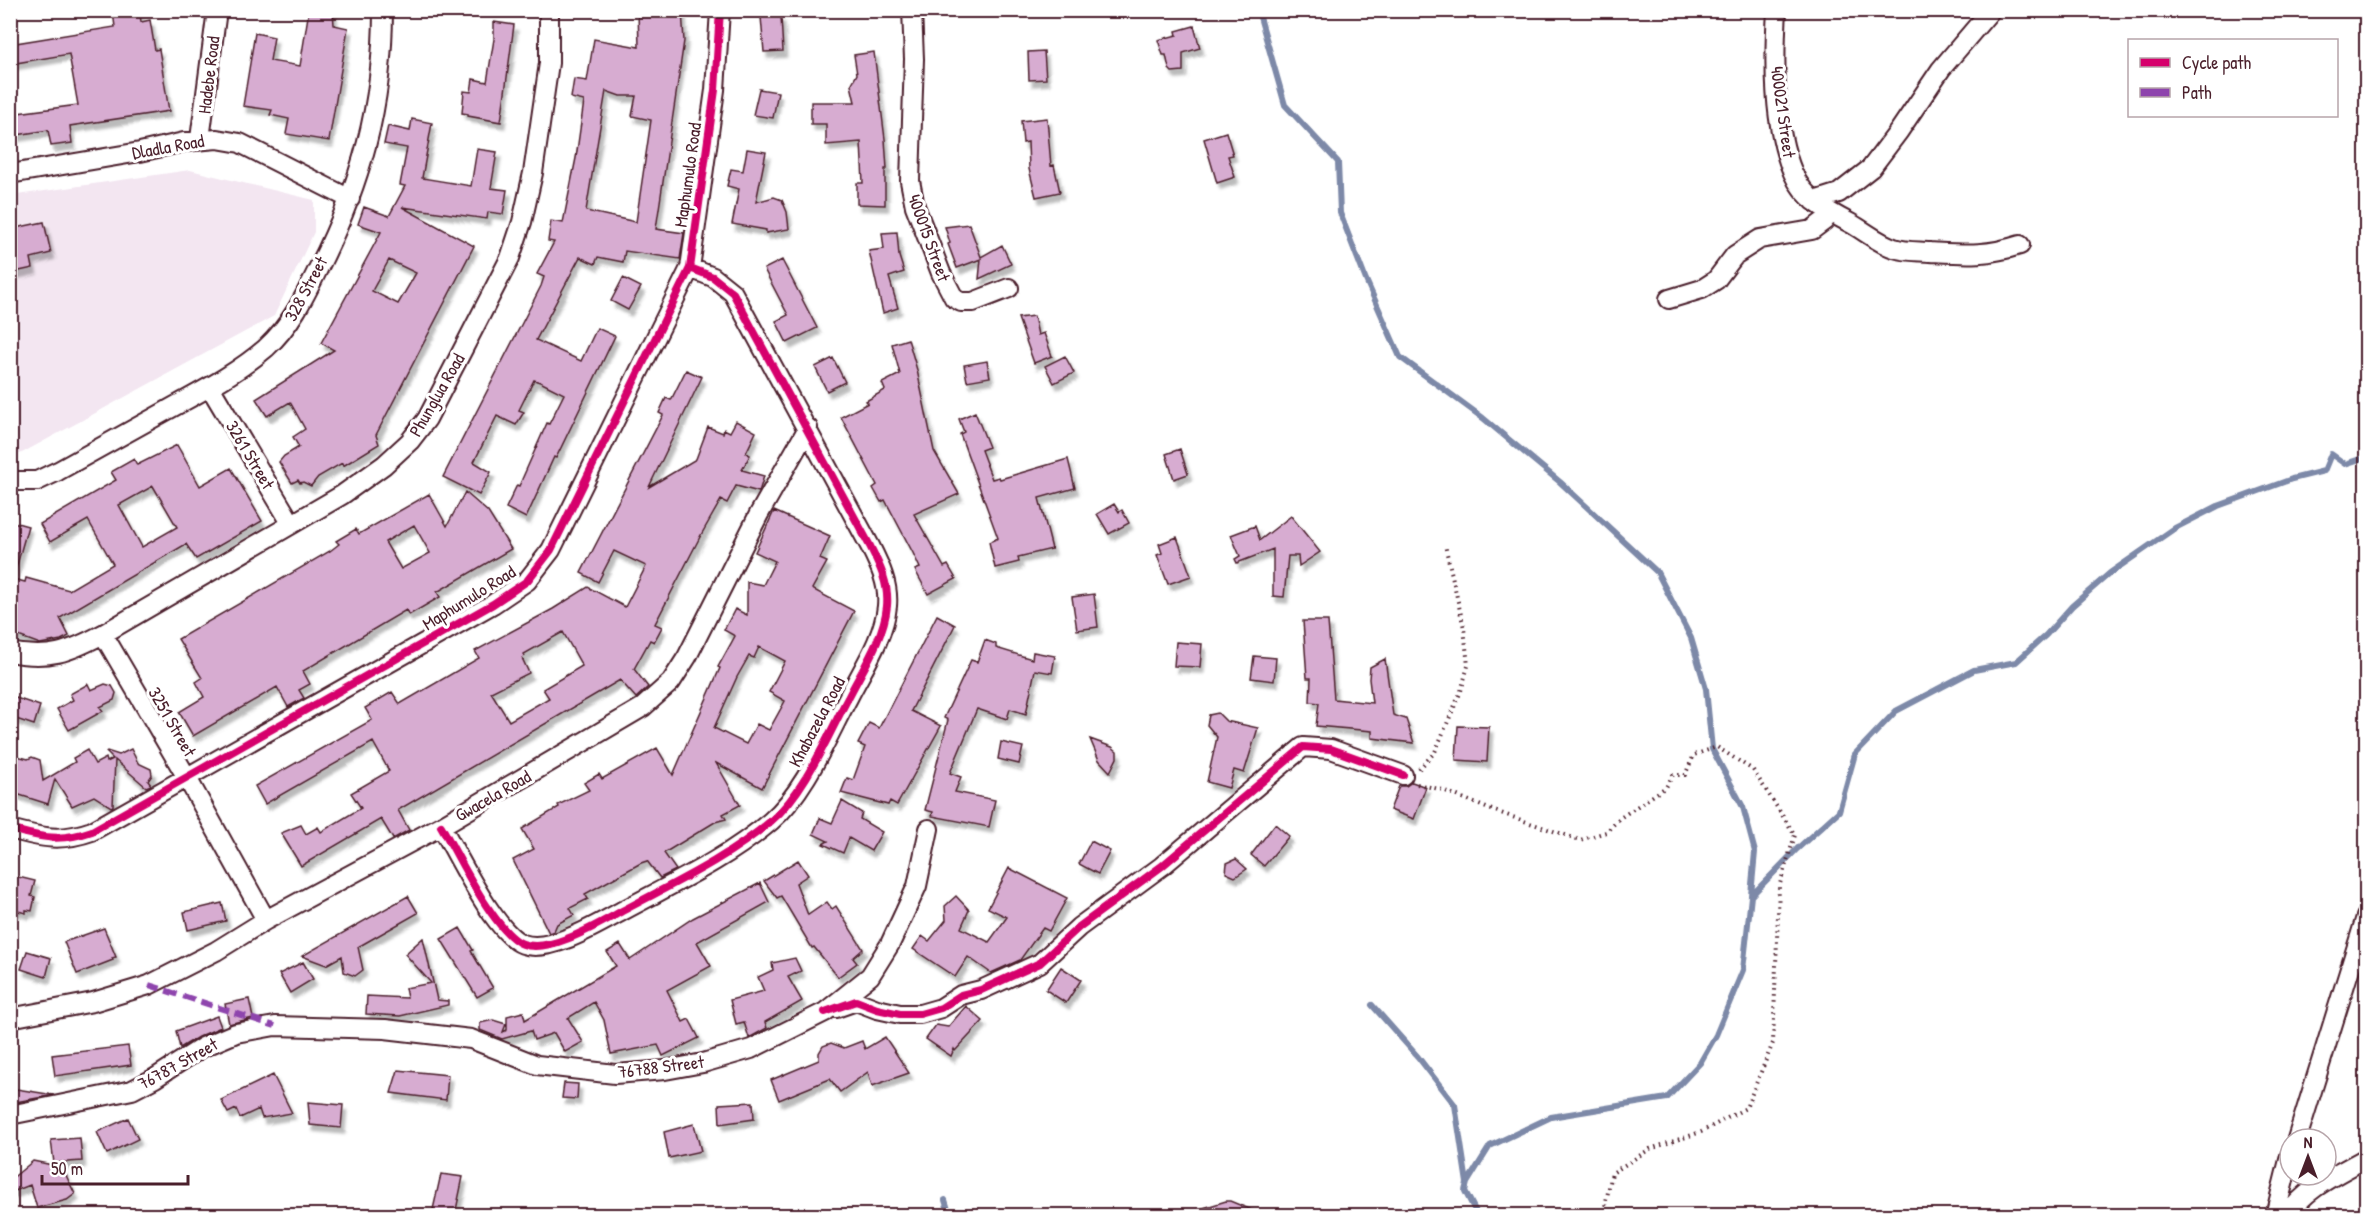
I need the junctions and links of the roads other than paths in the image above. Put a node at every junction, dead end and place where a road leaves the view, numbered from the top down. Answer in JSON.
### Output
{"nodes":[{"id":1,"x":217,"y":10,"type":"edge"},
{"id":2,"x":382,"y":10,"type":"edge"},
{"id":3,"x":549,"y":10,"type":"edge"},
{"id":4,"x":720,"y":10,"type":"edge"},
{"id":5,"x":912,"y":10,"type":"edge"},
{"id":6,"x":1777,"y":10,"type":"edge"},
{"id":7,"x":1991,"y":10,"type":"edge"},
{"id":8,"x":200,"y":139,"type":"junction"},
{"id":9,"x":10,"y":174,"type":"edge"},
{"id":10,"x":350,"y":199,"type":"junction"},
{"id":11,"x":1814,"y":201,"type":"junction"},
{"id":12,"x":1830,"y":213,"type":"junction"},
{"id":13,"x":2020,"y":245,"type":"dead end"},
{"id":14,"x":690,"y":267,"type":"junction"},
{"id":15,"x":1009,"y":288,"type":"dead end"},
{"id":16,"x":1669,"y":299,"type":"dead end"},
{"id":17,"x":210,"y":387,"type":"junction"},
{"id":18,"x":808,"y":429,"type":"junction"},
{"id":19,"x":10,"y":481,"type":"edge"},
{"id":20,"x":291,"y":523,"type":"junction"},
{"id":21,"x":103,"y":634,"type":"junction"},
{"id":22,"x":10,"y":652,"type":"edge"},
{"id":23,"x":1403,"y":775,"type":"road end"},
{"id":24,"x":186,"y":776,"type":"junction"},
{"id":25,"x":441,"y":826,"type":"junction"},
{"id":26,"x":10,"y":829,"type":"edge"},
{"id":27,"x":929,"y":829,"type":"dead end"},
{"id":28,"x":2367,"y":917,"type":"edge"},
{"id":29,"x":266,"y":920,"type":"junction"},
{"id":30,"x":825,"y":1012,"type":"junction"},
{"id":31,"x":10,"y":1018,"type":"edge"},
{"id":32,"x":275,"y":1026,"type":"joint"},
{"id":33,"x":10,"y":1115,"type":"edge"},
{"id":34,"x":2301,"y":1127,"type":"edge"},
{"id":35,"x":2367,"y":1158,"type":"edge"},
{"id":36,"x":2282,"y":1187,"type":"edge"},
{"id":37,"x":2275,"y":1215,"type":"edge"},
{"id":38,"x":2287,"y":1215,"type":"edge"}],
"edges":[{"from":1,"to":8,"type":"street","name":"Hadebe Road"},
{"from":2,"to":10,"type":"street","name":"328 Street"},
{"from":3,"to":20,"type":"street","name":"Phunglua Road"},
{"from":4,"to":14,"type":"street","name":"Maphumulo Road"},
{"from":5,"to":15,"type":"street","name":"400015 Street"},
{"from":6,"to":11,"type":"street","name":"400021 Street"},
{"from":7,"to":11,"type":"street"},
{"from":8,"to":9,"type":"street","name":"Dladla Road"},
{"from":8,"to":10,"type":"street","name":"Dladla Road"},
{"from":10,"to":17,"type":"street","name":"328 Street"},
{"from":11,"to":12,"type":"street","name":"400021 Street"},
{"from":12,"to":13,"type":"street","name":"400021 Street"},
{"from":12,"to":16,"type":"street"},
{"from":14,"to":18,"type":"street","name":"Khabazela Road"},
{"from":14,"to":24,"type":"street","name":"Maphumulo Road"},
{"from":17,"to":19,"type":"street","name":"328 Street"},
{"from":17,"to":20,"type":"street","name":"3261 Street"},
{"from":18,"to":25,"type":"street","name":"Gwacela Road"},
{"from":18,"to":25,"type":"street","name":"Khabazela Road"},
{"from":20,"to":21,"type":"street","name":"Phunglua Road"},
{"from":21,"to":22,"type":"street","name":"Phunglua Road"},
{"from":21,"to":24,"type":"street","name":"3251 Street"},
{"from":23,"to":30,"type":"street"},
{"from":24,"to":26,"type":"street","name":"Maphumulo Road"},
{"from":24,"to":29,"type":"street","name":"3251 Street"},
{"from":25,"to":29,"type":"street","name":"Gwacela Road"},
{"from":27,"to":30,"type":"street","name":"76788 Street"},
{"from":28,"to":34,"type":"street"},
{"from":29,"to":31,"type":"street","name":"Gwacela Road"},
{"from":30,"to":32,"type":"street","name":"76788 Street"},
{"from":32,"to":33,"type":"street","name":"76787 Street"},
{"from":35,"to":38,"type":"street"},
{"from":36,"to":37,"type":"street"}]}
